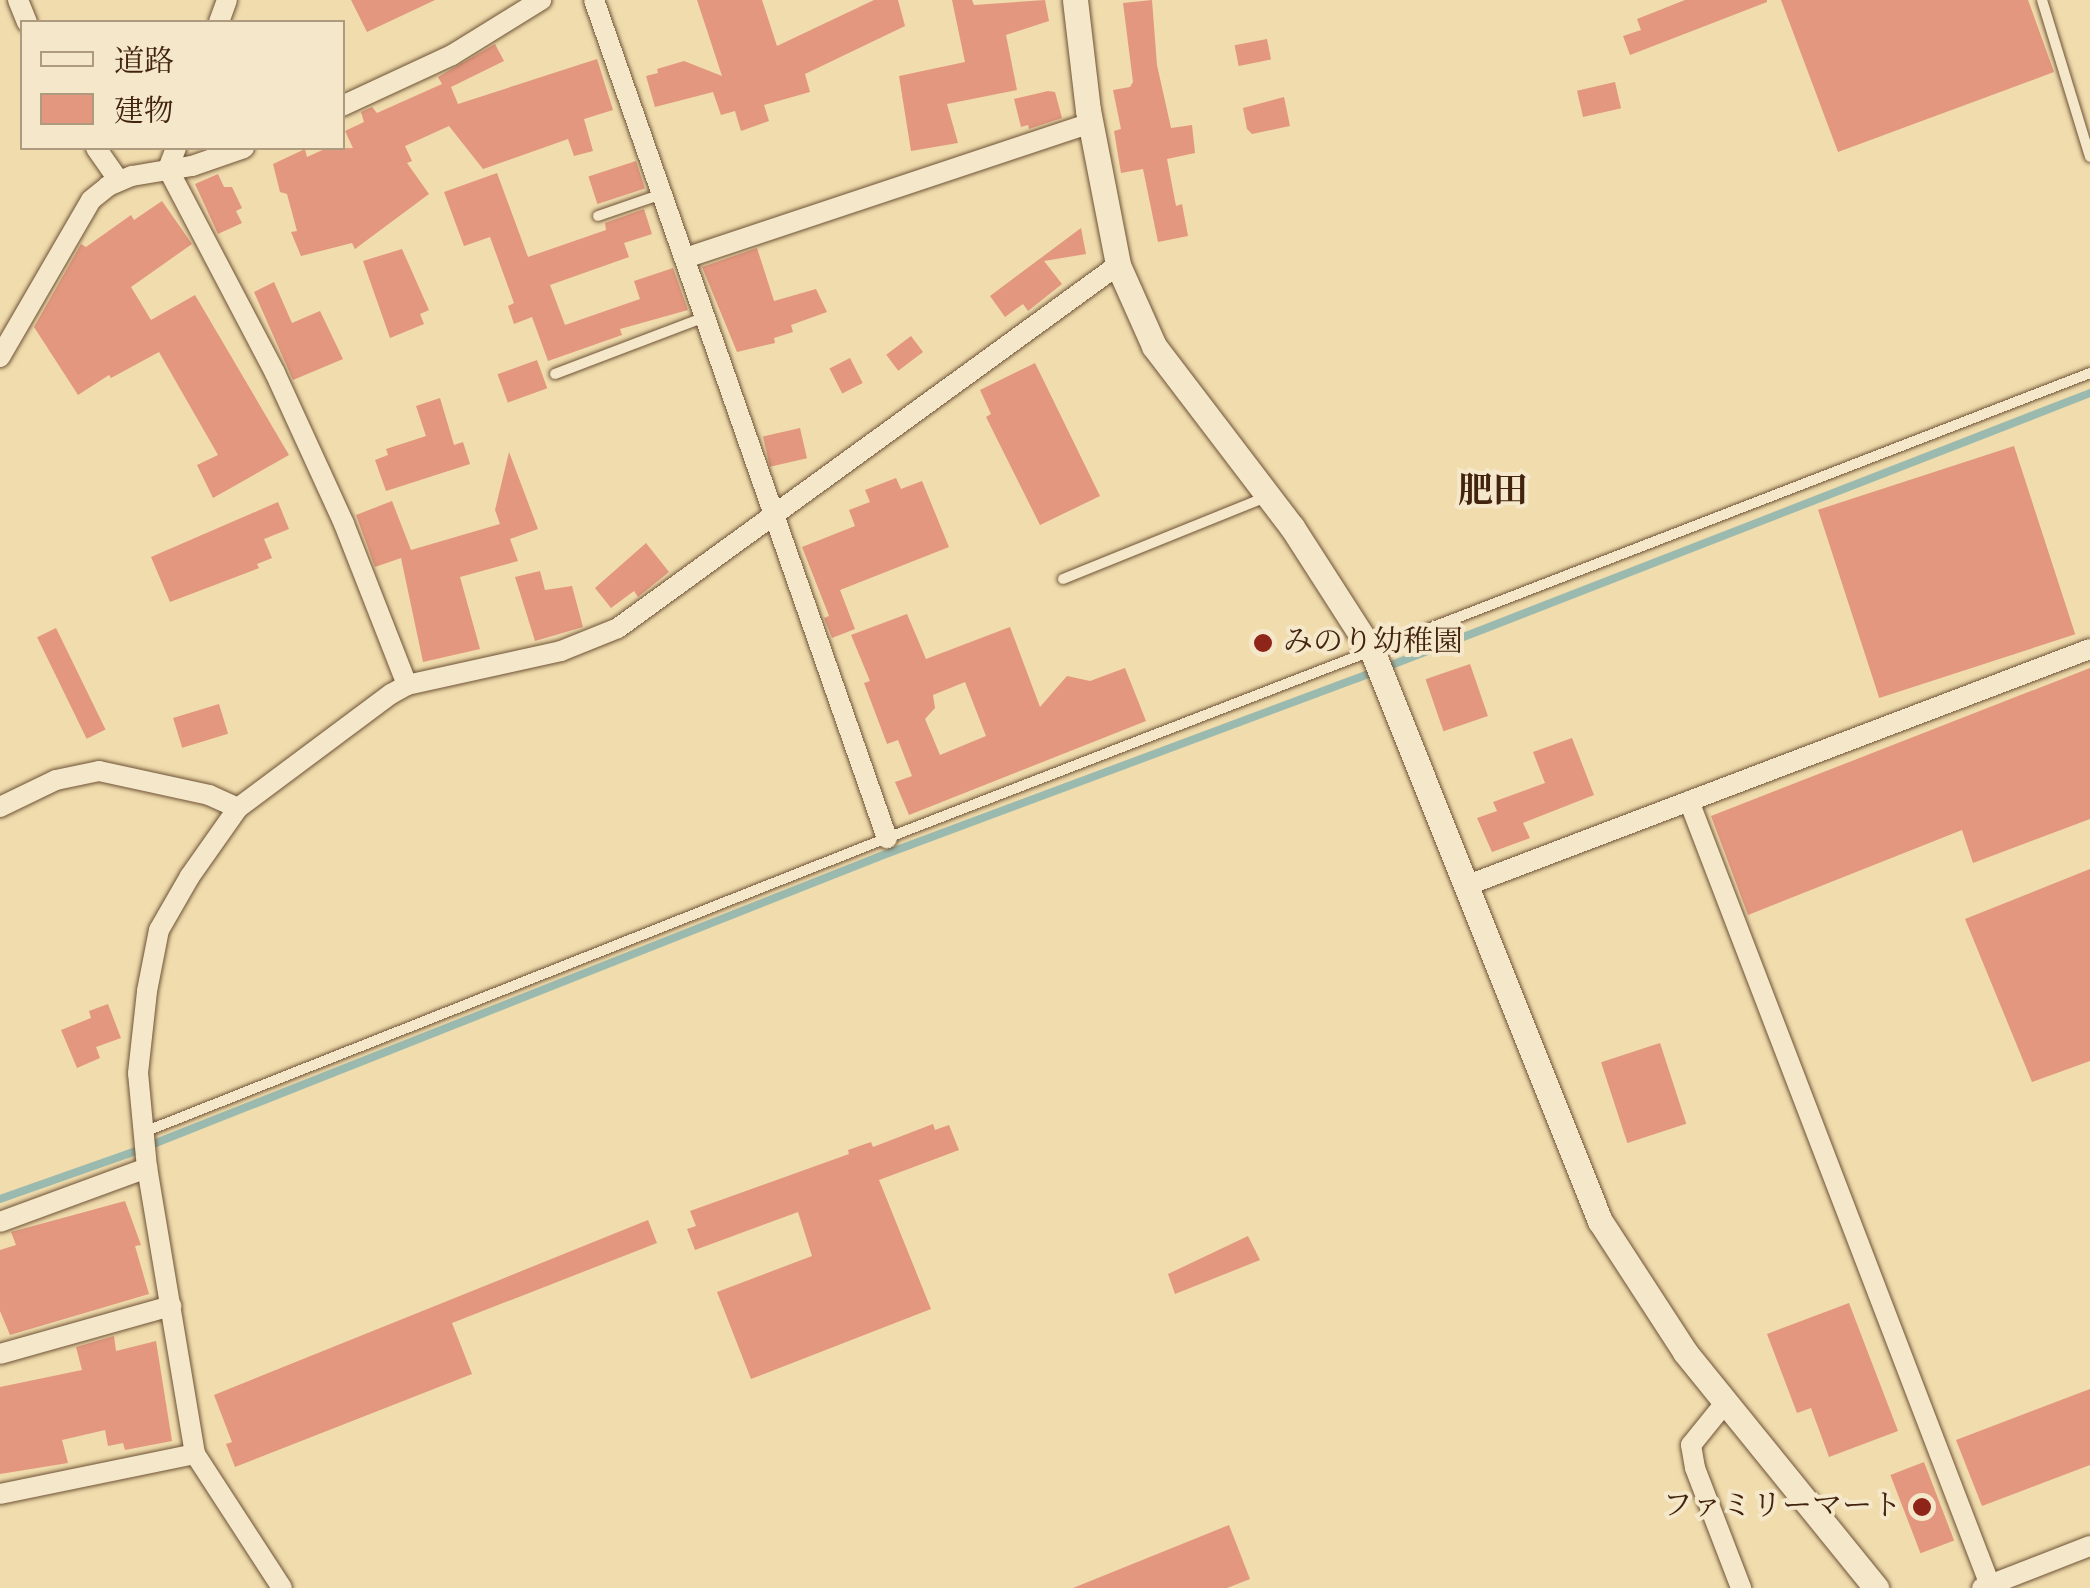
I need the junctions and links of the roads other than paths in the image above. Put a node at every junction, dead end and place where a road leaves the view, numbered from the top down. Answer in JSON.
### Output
{"nodes":[{"id":1,"x":594,"y":0,"type":"edge"},
{"id":2,"x":1075,"y":0,"type":"edge"},
{"id":3,"x":2042,"y":0,"type":"edge"},
{"id":4,"x":535,"y":2,"type":"edge"},
{"id":5,"x":345,"y":105,"type":"edge"},
{"id":6,"x":1091,"y":123,"type":"junction"},
{"id":7,"x":97,"y":150,"type":"edge"},
{"id":8,"x":175,"y":150,"type":"edge"},
{"id":9,"x":238,"y":150,"type":"edge"},
{"id":10,"x":2090,"y":157,"type":"edge"},
{"id":11,"x":168,"y":169,"type":"junction"},
{"id":12,"x":119,"y":181,"type":"junction"},
{"id":13,"x":662,"y":194,"type":"junction"},
{"id":14,"x":598,"y":216,"type":"dead end"},
{"id":15,"x":685,"y":258,"type":"junction"},
{"id":16,"x":1118,"y":265,"type":"junction"},
{"id":17,"x":706,"y":317,"type":"junction"},
{"id":18,"x":8,"y":323,"type":"edge"},
{"id":19,"x":0,"y":357,"type":"edge"},
{"id":20,"x":2090,"y":373,"type":"edge"},
{"id":21,"x":556,"y":374,"type":"dead end"},
{"id":22,"x":1268,"y":496,"type":"junction"},
{"id":23,"x":776,"y":516,"type":"junction"},
{"id":24,"x":1063,"y":579,"type":"dead end"},
{"id":25,"x":2090,"y":648,"type":"edge"},
{"id":26,"x":1379,"y":665,"type":"junction"},
{"id":27,"x":407,"y":685,"type":"junction"},
{"id":28,"x":1689,"y":801,"type":"junction"},
{"id":29,"x":0,"y":807,"type":"edge"},
{"id":30,"x":238,"y":808,"type":"junction"},
{"id":31,"x":887,"y":838,"type":"junction"},
{"id":32,"x":1468,"y":885,"type":"junction"},
{"id":33,"x":143,"y":1132,"type":"junction"},
{"id":34,"x":146,"y":1168,"type":"junction"},
{"id":35,"x":0,"y":1222,"type":"edge"},
{"id":36,"x":171,"y":1306,"type":"junction"},
{"id":37,"x":0,"y":1354,"type":"edge"},
{"id":38,"x":1725,"y":1403,"type":"junction"},
{"id":39,"x":194,"y":1454,"type":"junction"},
{"id":40,"x":0,"y":1494,"type":"edge"},
{"id":41,"x":2090,"y":1546,"type":"edge"},
{"id":42,"x":1986,"y":1586,"type":"edge"},
{"id":43,"x":282,"y":1588,"type":"edge"},
{"id":44,"x":1741,"y":1588,"type":"edge"},
{"id":45,"x":1876,"y":1588,"type":"edge"}],
"edges":[{"from":1,"to":13,"type":"street"},
{"from":2,"to":6,"type":"street"},
{"from":3,"to":10,"type":"lane"},
{"from":4,"to":5,"type":"street"},
{"from":6,"to":15,"type":"street"},
{"from":6,"to":16,"type":"street"},
{"from":7,"to":12,"type":"street"},
{"from":8,"to":11,"type":"street"},
{"from":9,"to":11,"type":"street"},
{"from":11,"to":12,"type":"street"},
{"from":11,"to":27,"type":"street"},
{"from":12,"to":18,"type":"street"},
{"from":13,"to":14,"type":"lane"},
{"from":13,"to":15,"type":"street"},
{"from":15,"to":17,"type":"street"},
{"from":16,"to":22,"type":"street"},
{"from":16,"to":23,"type":"street"},
{"from":17,"to":21,"type":"lane"},
{"from":17,"to":23,"type":"street"},
{"from":18,"to":19,"type":"street"},
{"from":20,"to":26,"type":"lane"},
{"from":22,"to":24,"type":"lane"},
{"from":22,"to":26,"type":"street"},
{"from":23,"to":27,"type":"street"},
{"from":23,"to":31,"type":"street"},
{"from":25,"to":28,"type":"street"},
{"from":26,"to":31,"type":"lane"},
{"from":26,"to":32,"type":"street"},
{"from":27,"to":30,"type":"street"},
{"from":28,"to":32,"type":"street"},
{"from":28,"to":42,"type":"street"},
{"from":29,"to":30,"type":"street"},
{"from":30,"to":33,"type":"street"},
{"from":31,"to":33,"type":"lane"},
{"from":32,"to":38,"type":"street"},
{"from":33,"to":34,"type":"street"},
{"from":34,"to":35,"type":"street"},
{"from":34,"to":36,"type":"street"},
{"from":36,"to":37,"type":"street"},
{"from":36,"to":39,"type":"street"},
{"from":38,"to":44,"type":"street"},
{"from":38,"to":45,"type":"street"},
{"from":39,"to":40,"type":"street"},
{"from":39,"to":43,"type":"street"},
{"from":41,"to":42,"type":"street"}]}
